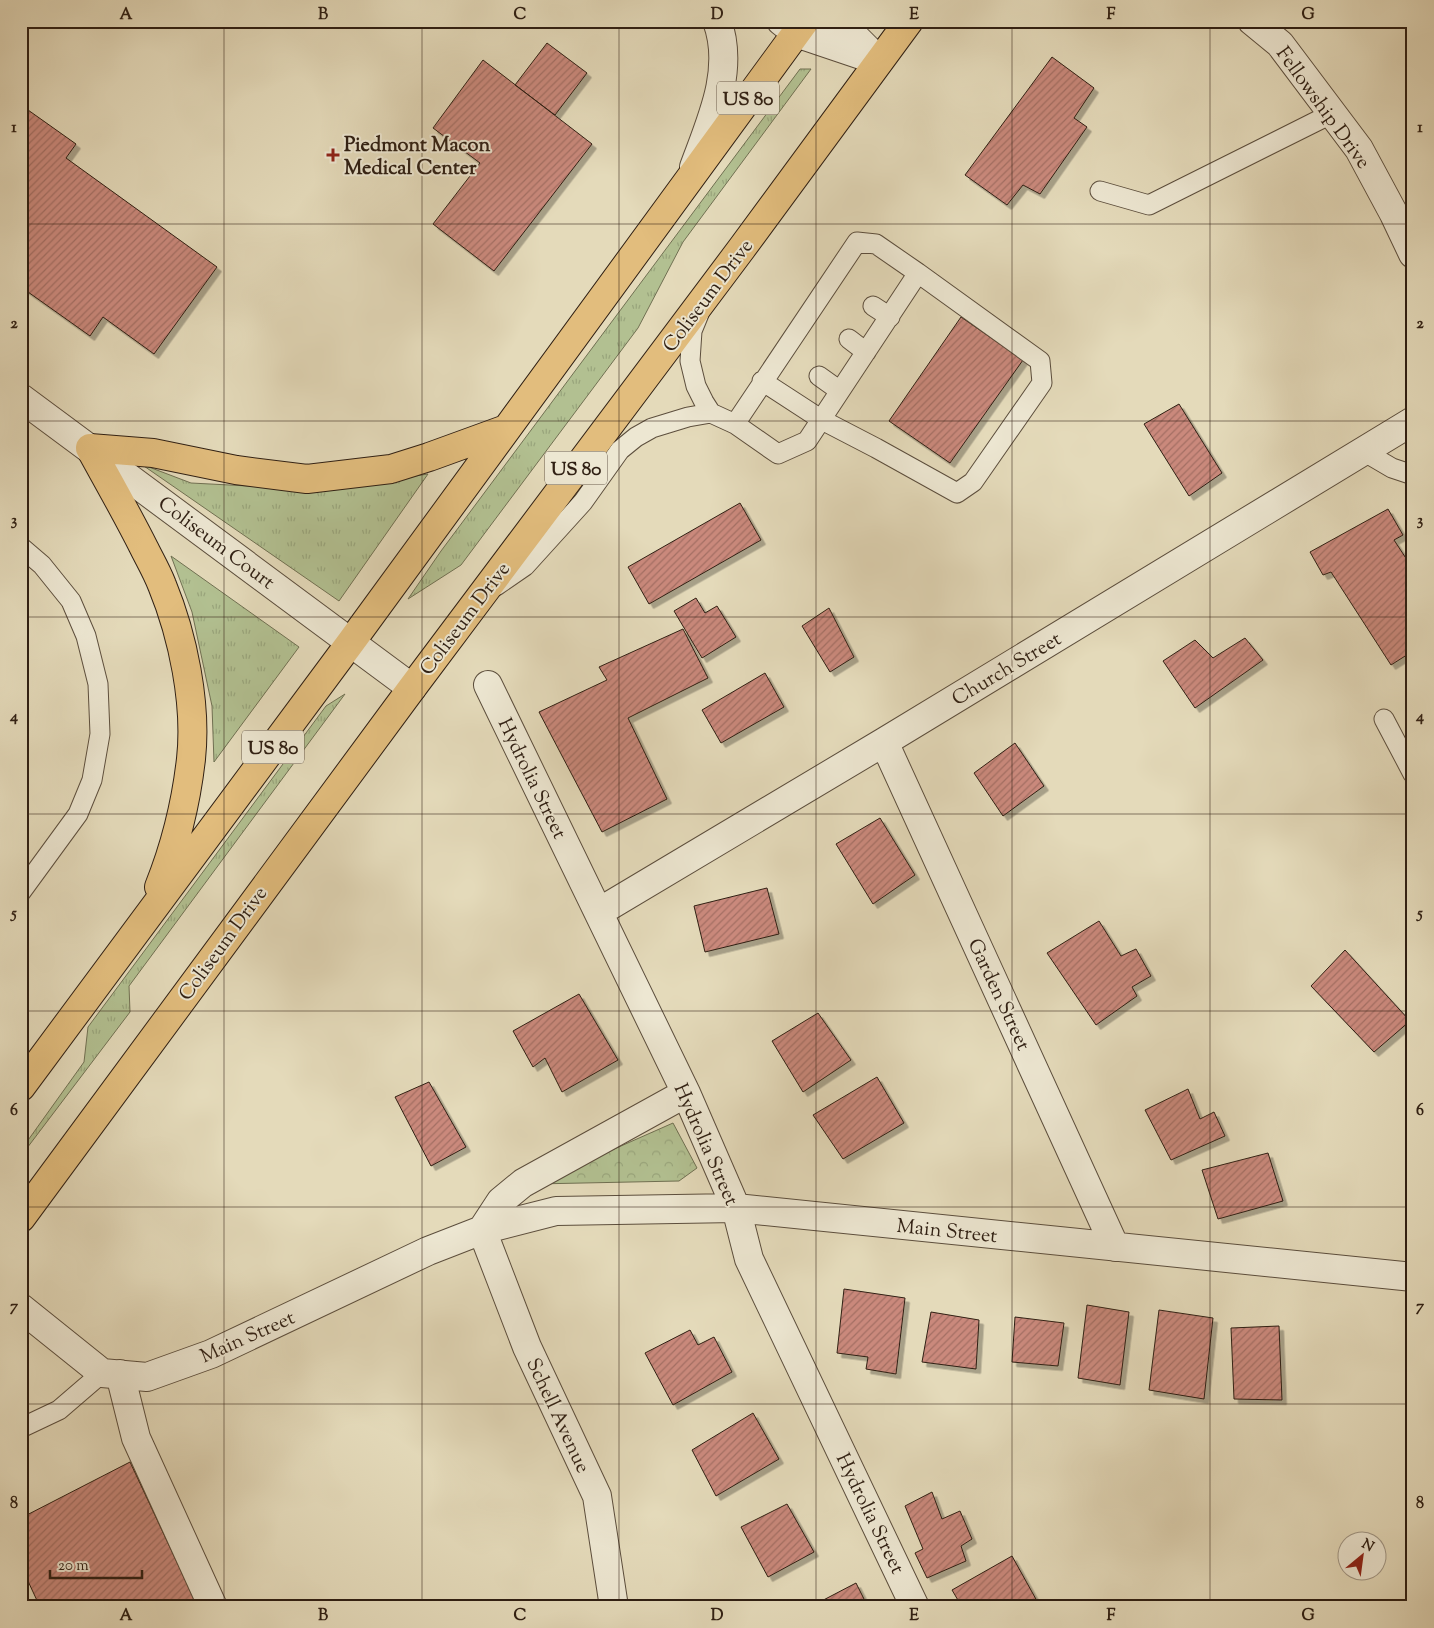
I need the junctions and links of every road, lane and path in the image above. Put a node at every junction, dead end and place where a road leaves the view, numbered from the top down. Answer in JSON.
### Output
{"nodes":[{"id":1,"x":717,"y":21,"type":"edge"},
{"id":2,"x":839,"y":21,"type":"edge"},
{"id":3,"x":909,"y":21,"type":"edge"},
{"id":4,"x":1252,"y":21,"type":"edge"},
{"id":5,"x":794,"y":25,"type":"edge"},
{"id":6,"x":880,"y":61,"type":"junction"},
{"id":7,"x":1333,"y":113,"type":"junction"},
{"id":8,"x":692,"y":174,"type":"junction"},
{"id":9,"x":1100,"y":191,"type":"dead end"},
{"id":10,"x":1413,"y":254,"type":"edge"},
{"id":11,"x":918,"y":273,"type":"junction"},
{"id":12,"x":705,"y":299,"type":"junction"},
{"id":13,"x":873,"y":306,"type":"dead end"},
{"id":14,"x":890,"y":316,"type":"junction"},
{"id":15,"x":848,"y":339,"type":"dead end"},
{"id":16,"x":866,"y":352,"type":"junction"},
{"id":17,"x":819,"y":376,"type":"dead end"},
{"id":18,"x":762,"y":381,"type":"junction"},
{"id":19,"x":840,"y":391,"type":"junction"},
{"id":20,"x":21,"y":398,"type":"edge"},
{"id":21,"x":711,"y":413,"type":"junction"},
{"id":22,"x":822,"y":420,"type":"junction"},
{"id":23,"x":1413,"y":421,"type":"edge"},
{"id":24,"x":734,"y":424,"type":"junction"},
{"id":25,"x":506,"y":429,"type":"junction"},
{"id":26,"x":90,"y":448,"type":"junction"},
{"id":27,"x":1363,"y":451,"type":"junction"},
{"id":28,"x":1413,"y":475,"type":"edge"},
{"id":29,"x":21,"y":547,"type":"edge"},
{"id":30,"x":477,"y":600,"type":"junction"},
{"id":31,"x":351,"y":642,"type":"junction"},
{"id":32,"x":488,"y":685,"type":"dead end"},
{"id":33,"x":412,"y":688,"type":"junction"},
{"id":34,"x":1384,"y":719,"type":"dead end"},
{"id":35,"x":884,"y":742,"type":"junction"},
{"id":36,"x":1413,"y":774,"type":"edge"},
{"id":37,"x":21,"y":892,"type":"edge"},
{"id":38,"x":599,"y":912,"type":"junction"},
{"id":39,"x":149,"y":914,"type":"junction"},
{"id":40,"x":21,"y":1087,"type":"edge"},
{"id":41,"x":686,"y":1093,"type":"junction"},
{"id":42,"x":736,"y":1208,"type":"junction"},
{"id":43,"x":21,"y":1218,"type":"edge"},
{"id":44,"x":482,"y":1230,"type":"junction"},
{"id":45,"x":1115,"y":1247,"type":"junction"},
{"id":46,"x":1413,"y":1277,"type":"edge"},
{"id":47,"x":21,"y":1308,"type":"edge"},
{"id":48,"x":111,"y":1373,"type":"junction"},
{"id":49,"x":21,"y":1428,"type":"edge"},
{"id":50,"x":213,"y":1607,"type":"edge"},
{"id":51,"x":614,"y":1607,"type":"edge"},
{"id":52,"x":915,"y":1607,"type":"edge"}],
"edges":[{"from":1,"to":8,"type":"street"},
{"from":2,"to":6,"type":"street"},
{"from":3,"to":6,"type":"main road","name":"Coliseum Drive","number":"US 80"},
{"from":4,"to":7,"type":"street","name":"Fellowship Drive"},
{"from":5,"to":6,"type":"street"},
{"from":5,"to":8,"type":"main road","number":"US 80"},
{"from":6,"to":12,"type":"main road","name":"Coliseum Drive","number":"US 80"},
{"from":7,"to":9,"type":"lane"},
{"from":7,"to":10,"type":"street","name":"Fellowship Drive"},
{"from":8,"to":25,"type":"main road","number":"US 80"},
{"from":11,"to":14,"type":"lane"},
{"from":11,"to":18,"type":"lane"},
{"from":11,"to":22,"type":"lane"},
{"from":12,"to":21,"type":"lane"},
{"from":12,"to":30,"type":"main road","name":"Coliseum Drive","number":"US 80"},
{"from":13,"to":14,"type":"lane"},
{"from":14,"to":16,"type":"lane"},
{"from":15,"to":16,"type":"lane"},
{"from":16,"to":19,"type":"lane"},
{"from":17,"to":19,"type":"lane"},
{"from":18,"to":22,"type":"lane"},
{"from":18,"to":24,"type":"lane"},
{"from":19,"to":22,"type":"lane"},
{"from":20,"to":26,"type":"street","name":"Coliseum Court"},
{"from":21,"to":24,"type":"lane"},
{"from":21,"to":30,"type":"lane"},
{"from":22,"to":24,"type":"lane"},
{"from":23,"to":27,"type":"street","name":"Church Street"},
{"from":25,"to":26,"type":"main road"},
{"from":25,"to":31,"type":"main road","number":"US 80"},
{"from":26,"to":31,"type":"street","name":"Coliseum Court"},
{"from":26,"to":39,"type":"main road"},
{"from":27,"to":28,"type":"lane"},
{"from":27,"to":35,"type":"street","name":"Church Street"},
{"from":29,"to":37,"type":"lane"},
{"from":30,"to":33,"type":"main road","name":"Coliseum Drive","number":"US 80"},
{"from":31,"to":33,"type":"street","name":"Coliseum Court"},
{"from":31,"to":39,"type":"main road","number":"US 80"},
{"from":32,"to":38,"type":"street","name":"Hydrolia Street"},
{"from":33,"to":43,"type":"main road","name":"Coliseum Drive","number":"US 80"},
{"from":34,"to":36,"type":"lane"},
{"from":35,"to":38,"type":"street","name":"Church Street"},
{"from":35,"to":45,"type":"street","name":"Garden Street"},
{"from":38,"to":41,"type":"street","name":"Hydrolia Street"},
{"from":39,"to":40,"type":"main road","number":"US 80"},
{"from":41,"to":42,"type":"street","name":"Hydrolia Street"},
{"from":41,"to":44,"type":"street"},
{"from":42,"to":44,"type":"street","name":"Main Street"},
{"from":42,"to":45,"type":"street","name":"Main Street"},
{"from":42,"to":52,"type":"street","name":"Hydrolia Street"},
{"from":44,"to":48,"type":"street","name":"Main Street"},
{"from":44,"to":51,"type":"street","name":"Schell Avenue"},
{"from":45,"to":46,"type":"street","name":"Main Street"},
{"from":47,"to":48,"type":"street"},
{"from":48,"to":49,"type":"lane"},
{"from":48,"to":50,"type":"street"}]}
